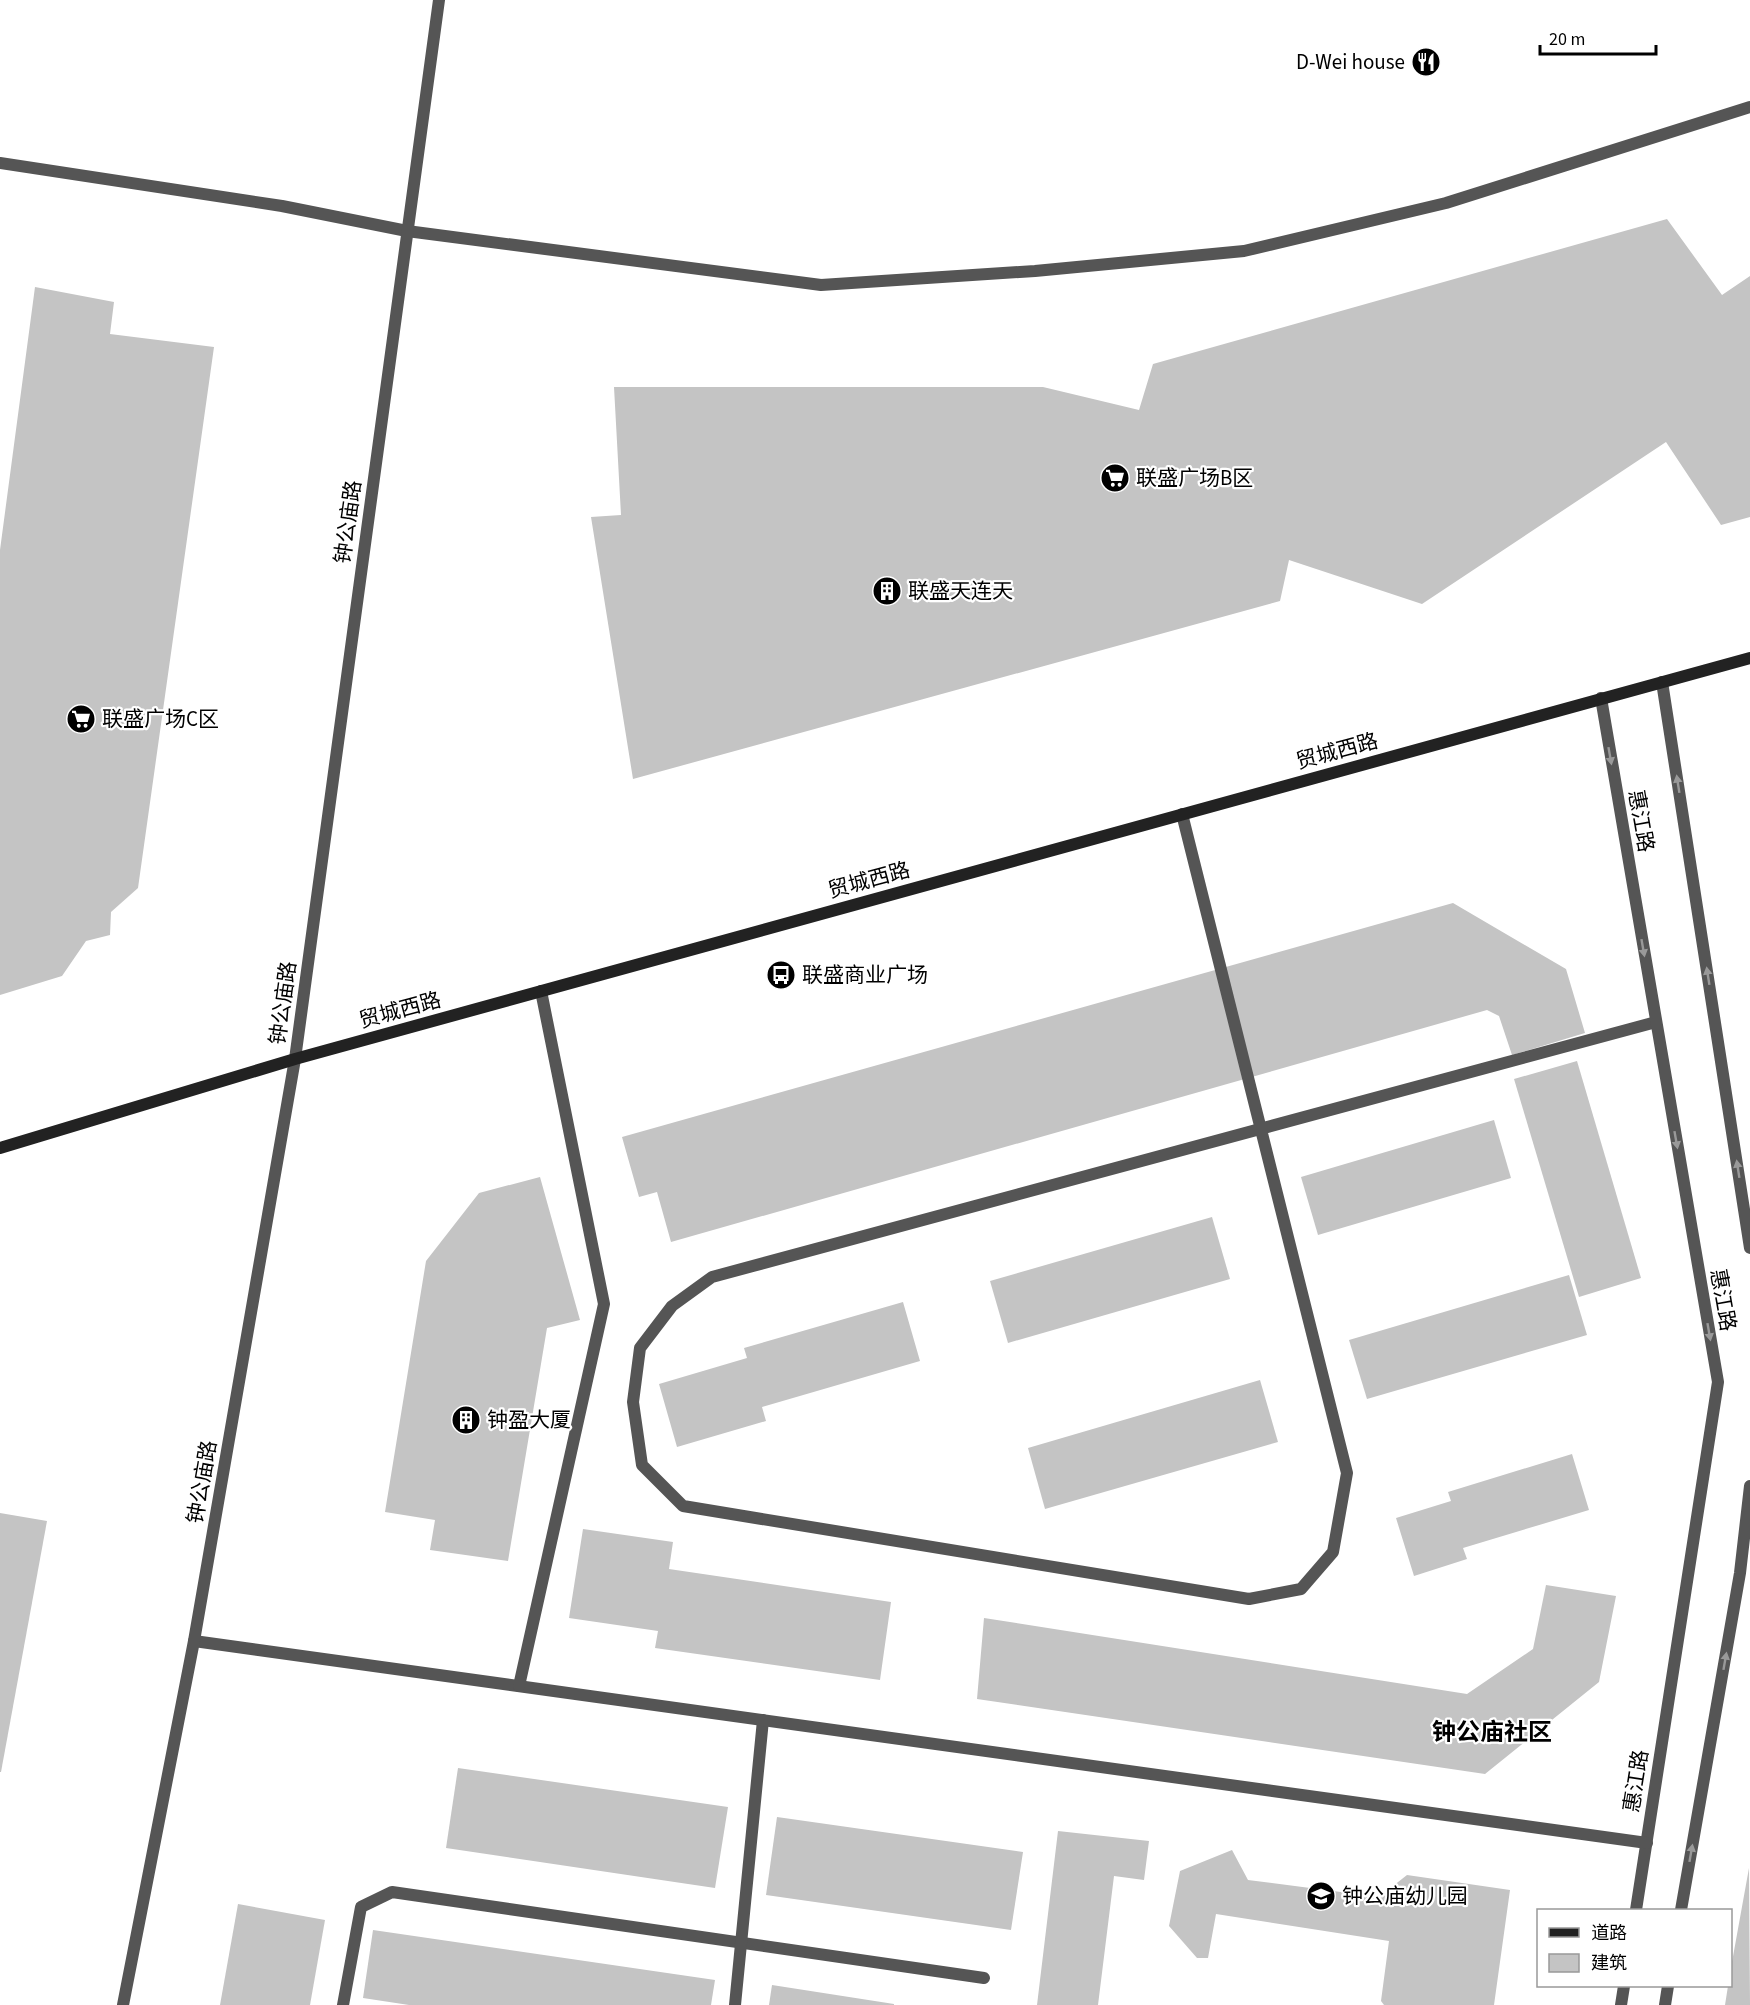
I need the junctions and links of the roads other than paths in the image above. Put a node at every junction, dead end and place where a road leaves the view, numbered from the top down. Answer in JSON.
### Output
{"nodes":[{"id":1,"x":439,"y":0,"type":"edge"},
{"id":2,"x":1750,"y":107,"type":"edge"},
{"id":3,"x":0,"y":163,"type":"edge"},
{"id":4,"x":407,"y":231,"type":"junction"},
{"id":5,"x":1750,"y":658,"type":"edge"},
{"id":6,"x":1662,"y":682,"type":"junction"},
{"id":7,"x":1600,"y":698,"type":"junction"},
{"id":8,"x":1182,"y":814,"type":"junction"},
{"id":9,"x":541,"y":991,"type":"junction"},
{"id":10,"x":1656,"y":1022,"type":"junction"},
{"id":11,"x":295,"y":1059,"type":"junction"},
{"id":12,"x":1260,"y":1127,"type":"junction"},
{"id":13,"x":0,"y":1148,"type":"edge"},
{"id":14,"x":1750,"y":1248,"type":"edge"},
{"id":15,"x":1750,"y":1486,"type":"edge"},
{"id":16,"x":194,"y":1641,"type":"junction"},
{"id":17,"x":519,"y":1686,"type":"junction"},
{"id":18,"x":763,"y":1720,"type":"junction"},
{"id":19,"x":1647,"y":1843,"type":"junction"},
{"id":20,"x":1636,"y":1909,"type":"edge"},
{"id":21,"x":1681,"y":1909,"type":"edge"},
{"id":22,"x":741,"y":1942,"type":"junction"},
{"id":23,"x":984,"y":1978,"type":"dead end"},
{"id":24,"x":1624,"y":1987,"type":"edge"},
{"id":25,"x":1668,"y":1987,"type":"edge"},
{"id":26,"x":123,"y":2005,"type":"edge"},
{"id":27,"x":343,"y":2005,"type":"edge"},
{"id":28,"x":735,"y":2005,"type":"edge"},
{"id":29,"x":1621,"y":2005,"type":"edge"},
{"id":30,"x":1665,"y":2005,"type":"edge"}],
"edges":[{"from":1,"to":4,"type":"street","name":"钟公庙路"},
{"from":2,"to":4,"type":"street"},
{"from":3,"to":4,"type":"street"},
{"from":4,"to":11,"type":"street","name":"钟公庙路"},
{"from":5,"to":6,"type":"main road","name":"贸城西路"},
{"from":6,"to":7,"type":"main road","name":"贸城西路"},
{"from":14,"to":6,"type":"street","name":"惠江路","one_way":true},
{"from":7,"to":8,"type":"main road","name":"贸城西路"},
{"from":7,"to":10,"type":"street","name":"惠江路","one_way":true},
{"from":8,"to":9,"type":"main road","name":"贸城西路"},
{"from":8,"to":12,"type":"street"},
{"from":9,"to":11,"type":"main road","name":"贸城西路"},
{"from":9,"to":17,"type":"street"},
{"from":10,"to":12,"type":"street"},
{"from":10,"to":19,"type":"street","name":"惠江路","one_way":true},
{"from":11,"to":13,"type":"main road","name":"贸城西路"},
{"from":11,"to":16,"type":"street","name":"钟公庙路"},
{"from":12,"to":12,"type":"street"},
{"from":21,"to":15,"type":"street","one_way":true},
{"from":16,"to":17,"type":"street"},
{"from":16,"to":26,"type":"street","name":"钟公庙路"},
{"from":17,"to":18,"type":"street"},
{"from":18,"to":19,"type":"street"},
{"from":18,"to":22,"type":"street"},
{"from":19,"to":20,"type":"street","name":"惠江路"},
{"from":22,"to":23,"type":"street"},
{"from":22,"to":27,"type":"street"},
{"from":22,"to":28,"type":"street"},
{"from":24,"to":29,"type":"street"},
{"from":25,"to":30,"type":"street"}]}
